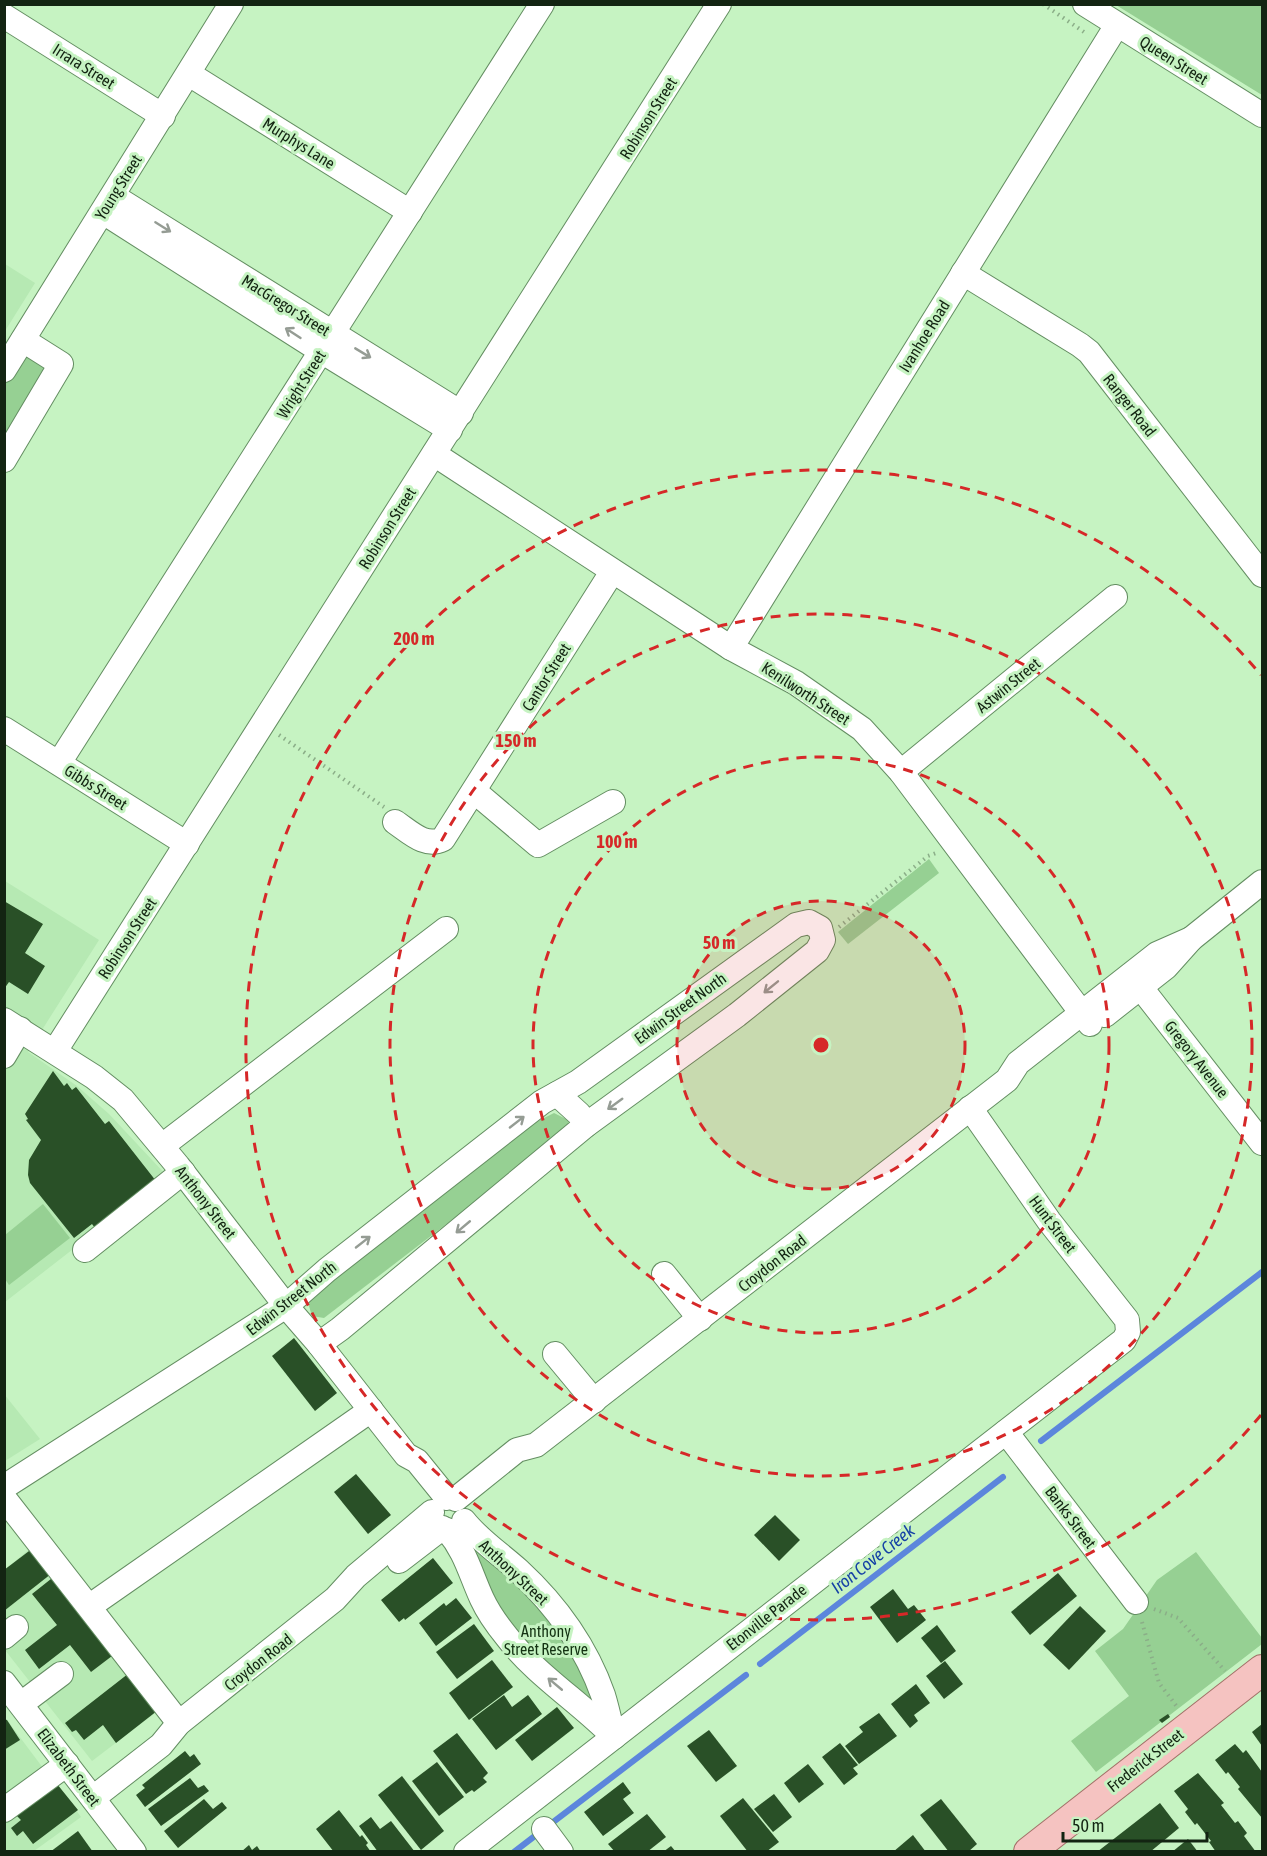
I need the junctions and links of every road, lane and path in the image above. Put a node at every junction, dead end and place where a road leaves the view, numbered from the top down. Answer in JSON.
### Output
{"nodes":[{"id":1,"x":231,"y":4,"type":"edge"},
{"id":2,"x":542,"y":4,"type":"edge"},
{"id":3,"x":719,"y":4,"type":"edge"},
{"id":4,"x":1085,"y":4,"type":"edge"},
{"id":5,"x":4,"y":16,"type":"edge"},
{"id":6,"x":1117,"y":25,"type":"junction"},
{"id":7,"x":189,"y":74,"type":"junction"},
{"id":8,"x":1263,"y":115,"type":"edge"},
{"id":9,"x":163,"y":116,"type":"junction"},
{"id":10,"x":108,"y":204,"type":"junction"},
{"id":11,"x":410,"y":212,"type":"junction"},
{"id":12,"x":963,"y":273,"type":"junction"},
{"id":13,"x":22,"y":340,"type":"junction"},
{"id":14,"x":327,"y":343,"type":"junction"},
{"id":15,"x":4,"y":370,"type":"edge"},
{"id":16,"x":455,"y":421,"type":"junction"},
{"id":17,"x":434,"y":454,"type":"junction"},
{"id":18,"x":4,"y":460,"type":"edge"},
{"id":19,"x":612,"y":572,"type":"junction"},
{"id":20,"x":1263,"y":575,"type":"edge"},
{"id":21,"x":1115,"y":597,"type":"dead end"},
{"id":22,"x":730,"y":648,"type":"junction"},
{"id":23,"x":263,"y":724,"type":"junction"},
{"id":24,"x":4,"y":729,"type":"edge"},
{"id":25,"x":59,"y":763,"type":"junction"},
{"id":26,"x":901,"y":772,"type":"junction"},
{"id":27,"x":474,"y":791,"type":"junction"},
{"id":28,"x":613,"y":802,"type":"dead end"},
{"id":29,"x":395,"y":822,"type":"joint"},
{"id":30,"x":187,"y":844,"type":"junction"},
{"id":31,"x":956,"y":845,"type":"junction"},
{"id":32,"x":1263,"y":882,"type":"edge"},
{"id":33,"x":446,"y":929,"type":"dead end"},
{"id":34,"x":823,"y":940,"type":"junction"},
{"id":35,"x":1136,"y":981,"type":"junction"},
{"id":36,"x":1087,"y":1019,"type":"junction"},
{"id":37,"x":12,"y":1025,"type":"edge"},
{"id":38,"x":55,"y":1051,"type":"junction"},
{"id":39,"x":4,"y":1056,"type":"edge"},
{"id":40,"x":557,"y":1094,"type":"junction"},
{"id":41,"x":970,"y":1108,"type":"junction"},
{"id":42,"x":586,"y":1125,"type":"junction"},
{"id":43,"x":1263,"y":1143,"type":"edge"},
{"id":44,"x":162,"y":1146,"type":"junction"},
{"id":45,"x":183,"y":1172,"type":"junction"},
{"id":46,"x":85,"y":1250,"type":"dead end"},
{"id":47,"x":664,"y":1274,"type":"dead end"},
{"id":48,"x":286,"y":1306,"type":"junction"},
{"id":49,"x":700,"y":1319,"type":"junction"},
{"id":50,"x":1124,"y":1340,"type":"joint"},
{"id":51,"x":319,"y":1344,"type":"junction"},
{"id":52,"x":555,"y":1354,"type":"dead end"},
{"id":53,"x":594,"y":1401,"type":"junction"},
{"id":54,"x":371,"y":1410,"type":"junction"},
{"id":55,"x":1006,"y":1432,"type":"junction"},
{"id":56,"x":4,"y":1487,"type":"edge"},
{"id":57,"x":4,"y":1498,"type":"edge"},
{"id":58,"x":448,"y":1513,"type":"junction"},
{"id":59,"x":489,"y":1545,"type":"junction"},
{"id":60,"x":467,"y":1562,"type":"junction"},
{"id":61,"x":1136,"y":1602,"type":"junction"},
{"id":62,"x":90,"y":1606,"type":"junction"},
{"id":63,"x":1263,"y":1670,"type":"edge"},
{"id":64,"x":61,"y":1674,"type":"dead end"},
{"id":65,"x":1228,"y":1674,"type":"dead end"},
{"id":66,"x":11,"y":1696,"type":"edge"},
{"id":67,"x":595,"y":1703,"type":"junction"},
{"id":68,"x":1180,"y":1711,"type":"dead end"},
{"id":69,"x":179,"y":1723,"type":"junction"},
{"id":70,"x":614,"y":1737,"type":"junction"},
{"id":71,"x":67,"y":1764,"type":"junction"},
{"id":72,"x":88,"y":1792,"type":"junction"},
{"id":73,"x":4,"y":1810,"type":"edge"},
{"id":74,"x":544,"y":1829,"type":"dead end"},
{"id":75,"x":1033,"y":1850,"type":"edge"},
{"id":76,"x":134,"y":1851,"type":"edge"},
{"id":77,"x":466,"y":1851,"type":"edge"},
{"id":78,"x":561,"y":1851,"type":"edge"}],
"edges":[{"from":1,"to":7,"type":"street","name":"Young Street"},
{"from":2,"to":11,"type":"street","name":"Wright Street"},
{"from":3,"to":16,"type":"street","name":"Robinson Street"},
{"from":4,"to":6,"type":"street","name":"Queen Street"},
{"from":5,"to":9,"type":"street","name":"Irrara Street"},
{"from":6,"to":8,"type":"street","name":"Queen Street"},
{"from":6,"to":12,"type":"street","name":"Ivanhoe Road"},
{"from":7,"to":9,"type":"street","name":"Young Street"},
{"from":7,"to":11,"type":"street","name":"Murphys Lane"},
{"from":9,"to":10,"type":"street","name":"Young Street"},
{"from":10,"to":13,"type":"street","name":"Young Street"},
{"from":10,"to":14,"type":"street","name":"MacGregor Street"},
{"from":11,"to":14,"type":"street","name":"Wright Street"},
{"from":12,"to":20,"type":"street","name":"Ranger Road"},
{"from":12,"to":22,"type":"street","name":"Ivanhoe Road"},
{"from":13,"to":15,"type":"street","name":"Young Street"},
{"from":13,"to":18,"type":"street"},
{"from":14,"to":16,"type":"street","name":"MacGregor Street"},
{"from":14,"to":25,"type":"street","name":"Wright Street"},
{"from":16,"to":17,"type":"street","name":"Robinson Street"},
{"from":17,"to":19,"type":"street","name":"Kenilworth Street"},
{"from":17,"to":23,"type":"street","name":"Robinson Street"},
{"from":19,"to":22,"type":"street","name":"Kenilworth Street"},
{"from":19,"to":27,"type":"street","name":"Cantor Street"},
{"from":21,"to":26,"type":"street","name":"Astwin Street"},
{"from":22,"to":26,"type":"street","name":"Kenilworth Street"},
{"from":23,"to":29,"type":"path"},
{"from":23,"to":30,"type":"street","name":"Robinson Street"},
{"from":24,"to":25,"type":"street","name":"Gibbs Street"},
{"from":25,"to":30,"type":"street","name":"Gibbs Street"},
{"from":26,"to":31,"type":"street","name":"Kenilworth Street"},
{"from":27,"to":28,"type":"street"},
{"from":27,"to":29,"type":"street","name":"Cantor Street"},
{"from":30,"to":38,"type":"street","name":"Robinson Street"},
{"from":31,"to":34,"type":"path"},
{"from":31,"to":36,"type":"street","name":"Kenilworth Street"},
{"from":32,"to":35,"type":"street","name":"Croydon Road"},
{"from":33,"to":44,"type":"street"},
{"from":34,"to":40,"type":"street","name":"Edwin Street North"},
{"from":34,"to":42,"type":"street","one_way":true},
{"from":35,"to":36,"type":"street","name":"Croydon Road"},
{"from":35,"to":43,"type":"street","name":"Gregory Avenue"},
{"from":36,"to":41,"type":"street","name":"Croydon Road"},
{"from":37,"to":38,"type":"street","name":"Anthony Street"},
{"from":37,"to":39,"type":"street"},
{"from":38,"to":44,"type":"street","name":"Anthony Street"},
{"from":40,"to":42,"type":"street"},
{"from":48,"to":40,"type":"street","name":"Edwin Street North","one_way":true},
{"from":41,"to":49,"type":"street","name":"Croydon Road"},
{"from":41,"to":50,"type":"street","name":"Hunt Street"},
{"from":42,"to":51,"type":"street","one_way":true},
{"from":44,"to":45,"type":"street","name":"Anthony Street"},
{"from":45,"to":46,"type":"street"},
{"from":45,"to":48,"type":"street","name":"Anthony Street"},
{"from":47,"to":49,"type":"street"},
{"from":48,"to":51,"type":"street","name":"Anthony Street"},
{"from":48,"to":56,"type":"street","name":"Edwin Street North"},
{"from":49,"to":53,"type":"street","name":"Croydon Road"},
{"from":50,"to":55,"type":"street","name":"Etonville Parade"},
{"from":51,"to":54,"type":"street","name":"Anthony Street"},
{"from":52,"to":53,"type":"street"},
{"from":53,"to":58,"type":"street","name":"Croydon Road"},
{"from":54,"to":58,"type":"street","name":"Anthony Street"},
{"from":54,"to":62,"type":"street"},
{"from":55,"to":61,"type":"street","name":"Banks Street"},
{"from":55,"to":70,"type":"street","name":"Etonville Parade"},
{"from":57,"to":62,"type":"street"},
{"from":58,"to":59,"type":"street","name":"Anthony Street"},
{"from":58,"to":60,"type":"street","name":"Anthony Street"},
{"from":58,"to":69,"type":"street","name":"Croydon Road"},
{"from":59,"to":60,"type":"street"},
{"from":59,"to":67,"type":"street","name":"Anthony Street"},
{"from":67,"to":60,"type":"street","name":"Anthony Street","one_way":true},
{"from":61,"to":65,"type":"path"},
{"from":61,"to":68,"type":"path"},
{"from":62,"to":69,"type":"street"},
{"from":63,"to":75,"type":"main road","name":"Frederick Street"},
{"from":64,"to":66,"type":"street"},
{"from":66,"to":71,"type":"street","name":"Elizabeth Street"},
{"from":67,"to":70,"type":"street","name":"Anthony Street"},
{"from":69,"to":72,"type":"street","name":"Croydon Road"},
{"from":70,"to":77,"type":"street","name":"Etonville Parade"},
{"from":71,"to":72,"type":"street","name":"Elizabeth Street"},
{"from":71,"to":73,"type":"street"},
{"from":72,"to":76,"type":"street","name":"Elizabeth Street"},
{"from":74,"to":78,"type":"street"}]}
